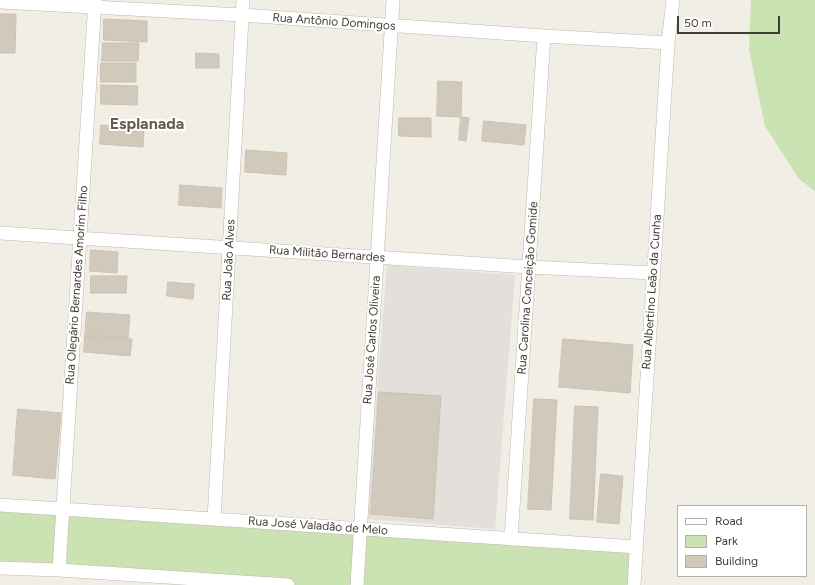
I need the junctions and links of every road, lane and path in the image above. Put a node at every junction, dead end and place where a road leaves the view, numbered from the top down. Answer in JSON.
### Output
{"nodes":[{"id":1,"x":243,"y":0,"type":"edge"},
{"id":2,"x":393,"y":0,"type":"edge"},
{"id":3,"x":673,"y":0,"type":"edge"},
{"id":4,"x":0,"y":2,"type":"edge"},
{"id":5,"x":95,"y":4,"type":"edge"},
{"id":6,"x":242,"y":15,"type":"junction"},
{"id":7,"x":391,"y":26,"type":"junction"},
{"id":8,"x":544,"y":36,"type":"junction"},
{"id":9,"x":668,"y":43,"type":"junction"},
{"id":10,"x":0,"y":233,"type":"edge"},
{"id":11,"x":80,"y":238,"type":"junction"},
{"id":12,"x":230,"y":248,"type":"junction"},
{"id":13,"x":377,"y":257,"type":"junction"},
{"id":14,"x":529,"y":267,"type":"junction"},
{"id":15,"x":653,"y":273,"type":"junction"},
{"id":16,"x":0,"y":505,"type":"edge"},
{"id":17,"x":63,"y":510,"type":"junction"},
{"id":18,"x":214,"y":519,"type":"junction"},
{"id":19,"x":360,"y":529,"type":"junction"},
{"id":20,"x":511,"y":539,"type":"junction"},
{"id":21,"x":637,"y":547,"type":"junction"},
{"id":22,"x":0,"y":568,"type":"edge"},
{"id":23,"x":59,"y":570,"type":"junction"},
{"id":24,"x":288,"y":585,"type":"edge"},
{"id":25,"x":357,"y":585,"type":"edge"},
{"id":26,"x":634,"y":585,"type":"edge"}],
"edges":[{"from":1,"to":6,"type":"street","name":"Rua João Alves"},
{"from":2,"to":7,"type":"street","name":"Rua José Carlos Oliveira"},
{"from":3,"to":9,"type":"street","name":"Rua Albertino Leão da Cunha"},
{"from":4,"to":5,"type":"street","name":"Rua Antônio Domingos"},
{"from":5,"to":6,"type":"street","name":"Rua Antônio Domingos"},
{"from":5,"to":11,"type":"street","name":"Rua Olegário Bernardes Amorim Filho"},
{"from":6,"to":7,"type":"street","name":"Rua Antônio Domingos"},
{"from":6,"to":12,"type":"street","name":"Rua João Alves"},
{"from":7,"to":8,"type":"street","name":"Rua Antônio Domingos"},
{"from":7,"to":13,"type":"street","name":"Rua José Carlos Oliveira"},
{"from":8,"to":9,"type":"street","name":"Rua Antônio Domingos"},
{"from":8,"to":14,"type":"street","name":"Rua Carolina Conceição Gomide"},
{"from":9,"to":15,"type":"street","name":"Rua Albertino Leão da Cunha"},
{"from":10,"to":11,"type":"street","name":"Rua Militão Bernardes"},
{"from":11,"to":12,"type":"street","name":"Rua Militão Bernardes"},
{"from":11,"to":17,"type":"street","name":"Rua Olegário Bernardes Amorim Filho"},
{"from":12,"to":13,"type":"street","name":"Rua Militão Bernardes"},
{"from":12,"to":18,"type":"street","name":"Rua João Alves"},
{"from":13,"to":14,"type":"street","name":"Rua Militão Bernardes"},
{"from":13,"to":19,"type":"street","name":"Rua José Carlos Oliveira"},
{"from":14,"to":15,"type":"street","name":"Rua Militão Bernardes"},
{"from":14,"to":20,"type":"street","name":"Rua Carolina Conceição Gomide"},
{"from":15,"to":21,"type":"street","name":"Rua Albertino Leão da Cunha"},
{"from":16,"to":17,"type":"street","name":"Rua José Valadão de Melo"},
{"from":17,"to":18,"type":"street","name":"Rua José Valadão de Melo"},
{"from":17,"to":23,"type":"street","name":"Rua Olegário Bernardes Amorim Filho"},
{"from":18,"to":19,"type":"street","name":"Rua José Valadão de Melo"},
{"from":19,"to":20,"type":"street","name":"Rua José Valadão de Melo"},
{"from":19,"to":25,"type":"street","name":"Rua José Carlos Oliveira"},
{"from":20,"to":21,"type":"street","name":"Rua José Valadão de Melo"},
{"from":21,"to":26,"type":"street","name":"Rua Albertino Leão da Cunha"},
{"from":22,"to":23,"type":"street"},
{"from":23,"to":24,"type":"street"}]}
